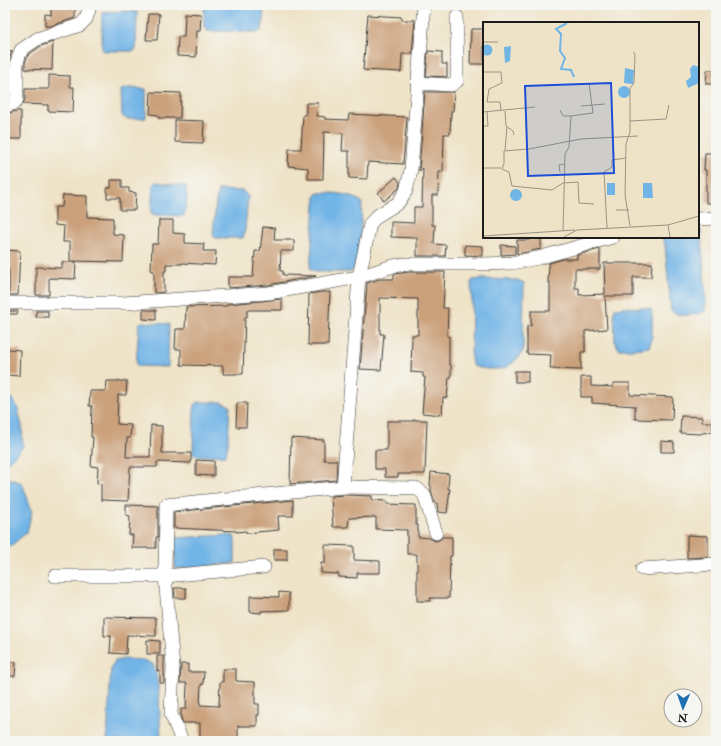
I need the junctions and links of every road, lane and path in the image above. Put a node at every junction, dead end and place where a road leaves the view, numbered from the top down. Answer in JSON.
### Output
{"nodes":[{"id":1,"x":88,"y":5,"type":"edge"},
{"id":2,"x":424,"y":5,"type":"edge"},
{"id":3,"x":457,"y":17,"type":"dead end"},
{"id":4,"x":417,"y":83,"type":"junction"},
{"id":5,"x":5,"y":106,"type":"edge"},
{"id":6,"x":716,"y":218,"type":"edge"},
{"id":7,"x":699,"y":219,"type":"edge"},
{"id":8,"x":609,"y":238,"type":"edge"},
{"id":9,"x":359,"y":277,"type":"junction"},
{"id":10,"x":5,"y":303,"type":"edge"},
{"id":11,"x":343,"y":487,"type":"junction"},
{"id":12,"x":436,"y":533,"type":"dead end"},
{"id":13,"x":716,"y":564,"type":"edge"},
{"id":14,"x":264,"y":567,"type":"dead end"},
{"id":15,"x":642,"y":569,"type":"dead end"},
{"id":16,"x":55,"y":576,"type":"dead end"},
{"id":17,"x":165,"y":576,"type":"junction"},
{"id":18,"x":182,"y":741,"type":"edge"}],
"edges":[{"from":1,"to":5,"type":"street"},
{"from":2,"to":4,"type":"street"},
{"from":3,"to":4,"type":"street"},
{"from":4,"to":9,"type":"street"},
{"from":6,"to":7,"type":"street"},
{"from":8,"to":9,"type":"street"},
{"from":9,"to":10,"type":"street"},
{"from":9,"to":11,"type":"street"},
{"from":11,"to":12,"type":"street"},
{"from":11,"to":17,"type":"street"},
{"from":13,"to":15,"type":"street"},
{"from":14,"to":17,"type":"street"},
{"from":16,"to":17,"type":"street"},
{"from":17,"to":18,"type":"street"}]}
